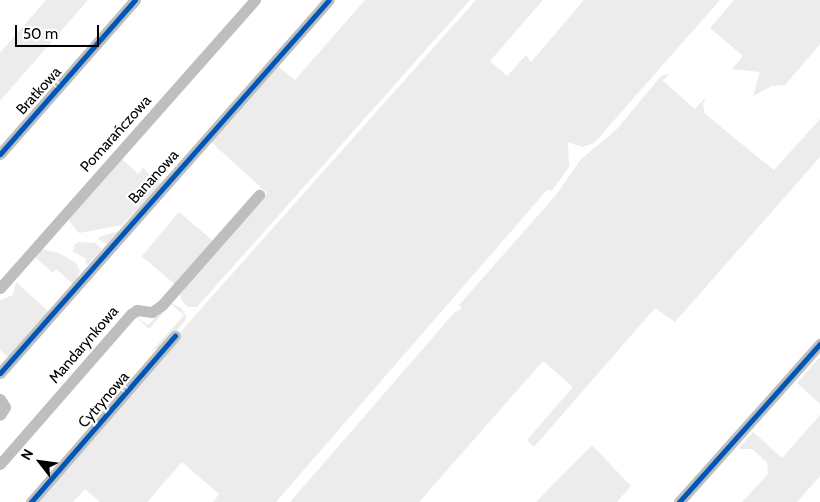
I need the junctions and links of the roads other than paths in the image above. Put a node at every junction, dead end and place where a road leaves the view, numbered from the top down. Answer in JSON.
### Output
{"nodes":[{"id":1,"x":135,"y":0,"type":"edge"},
{"id":2,"x":255,"y":0,"type":"edge"},
{"id":3,"x":329,"y":0,"type":"edge"},
{"id":4,"x":0,"y":154,"type":"edge"},
{"id":5,"x":259,"y":195,"type":"dead end"},
{"id":6,"x":0,"y":288,"type":"edge"},
{"id":7,"x":175,"y":336,"type":"dead end"},
{"id":8,"x":820,"y":344,"type":"edge"},
{"id":9,"x":0,"y":374,"type":"edge"},
{"id":10,"x":0,"y":399,"type":"edge"},
{"id":11,"x":0,"y":414,"type":"edge"},
{"id":12,"x":0,"y":464,"type":"edge"},
{"id":13,"x":31,"y":502,"type":"edge"},
{"id":14,"x":679,"y":502,"type":"edge"}],
"edges":[{"from":1,"to":4,"type":"street","name":"Bratkowa"},
{"from":2,"to":6,"type":"street","name":"Pomarańczowa"},
{"from":3,"to":9,"type":"street","name":"Bananowa"},
{"from":5,"to":12,"type":"street","name":"Mandarynkowa"},
{"from":7,"to":13,"type":"street","name":"Cytrynowa"},
{"from":8,"to":14,"type":"street"},
{"from":10,"to":11,"type":"street"}]}
